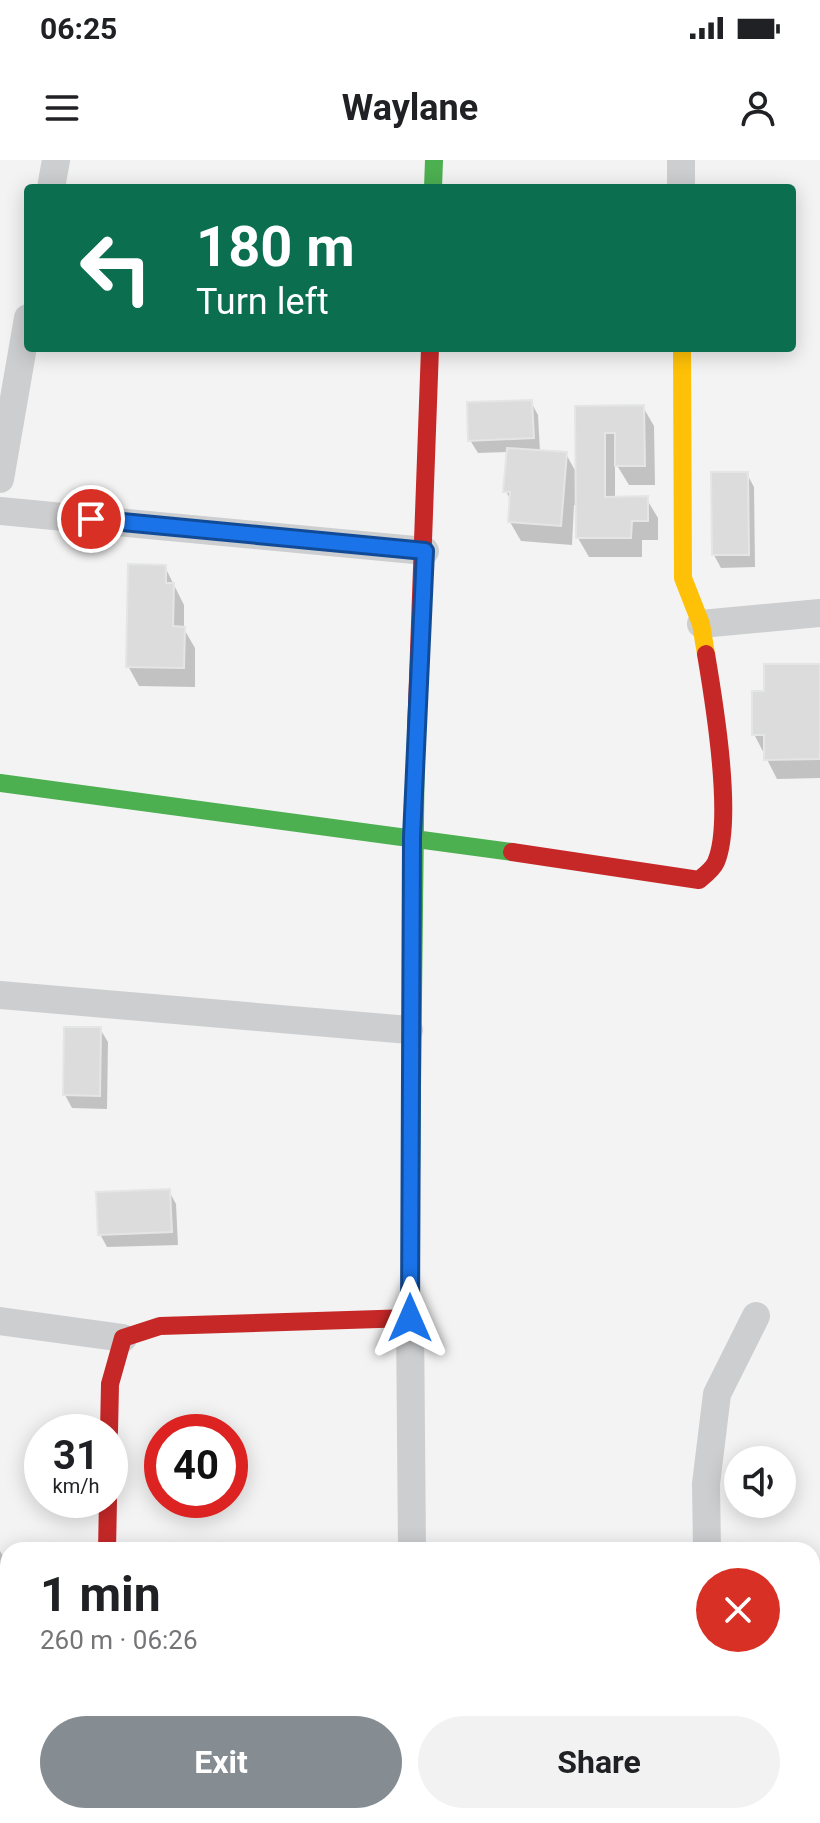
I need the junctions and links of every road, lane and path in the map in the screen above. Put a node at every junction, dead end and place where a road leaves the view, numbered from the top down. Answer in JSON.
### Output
{"nodes":[{"id":1,"x":56,"y":160,"type":"edge"},
{"id":2,"x":434,"y":160,"type":"edge"},
{"id":3,"x":681,"y":160,"type":"edge"},
{"id":4,"x":52,"y":184,"type":"edge"},
{"id":5,"x":433,"y":184,"type":"edge"},
{"id":6,"x":681,"y":184,"type":"edge"},
{"id":7,"x":24,"y":341,"type":"edge"},
{"id":8,"x":430,"y":352,"type":"edge"},
{"id":9,"x":682,"y":352,"type":"edge"},
{"id":10,"x":0,"y":479,"type":"edge"},
{"id":11,"x":0,"y":511,"type":"edge"},
{"id":12,"x":425,"y":551,"type":"junction"},
{"id":13,"x":820,"y":613,"type":"edge"},
{"id":14,"x":701,"y":624,"type":"junction"},
{"id":15,"x":0,"y":783,"type":"edge"},
{"id":16,"x":412,"y":837,"type":"junction"},
{"id":17,"x":0,"y":995,"type":"edge"},
{"id":18,"x":409,"y":1030,"type":"junction"},
{"id":19,"x":756,"y":1316,"type":"dead end"},
{"id":20,"x":410,"y":1318,"type":"junction"},
{"id":21,"x":0,"y":1321,"type":"edge"},
{"id":22,"x":123,"y":1338,"type":"junction"},
{"id":23,"x":109,"y":1414,"type":"edge"},
{"id":24,"x":108,"y":1518,"type":"edge"},
{"id":25,"x":107,"y":1542,"type":"edge"},
{"id":26,"x":412,"y":1542,"type":"edge"},
{"id":27,"x":707,"y":1542,"type":"edge"}],
"edges":[{"from":1,"to":4,"type":"street"},
{"from":2,"to":5,"type":"street"},
{"from":3,"to":6,"type":"street"},
{"from":7,"to":10,"type":"street"},
{"from":8,"to":12,"type":"street"},
{"from":9,"to":14,"type":"street"},
{"from":11,"to":12,"type":"street"},
{"from":12,"to":16,"type":"street"},
{"from":13,"to":14,"type":"street"},
{"from":14,"to":16,"type":"street"},
{"from":15,"to":16,"type":"street"},
{"from":16,"to":18,"type":"street"},
{"from":17,"to":18,"type":"street"},
{"from":18,"to":20,"type":"street"},
{"from":19,"to":27,"type":"street"},
{"from":20,"to":22,"type":"street"},
{"from":20,"to":26,"type":"street"},
{"from":21,"to":22,"type":"street"},
{"from":22,"to":23,"type":"street"},
{"from":24,"to":25,"type":"street"}]}
